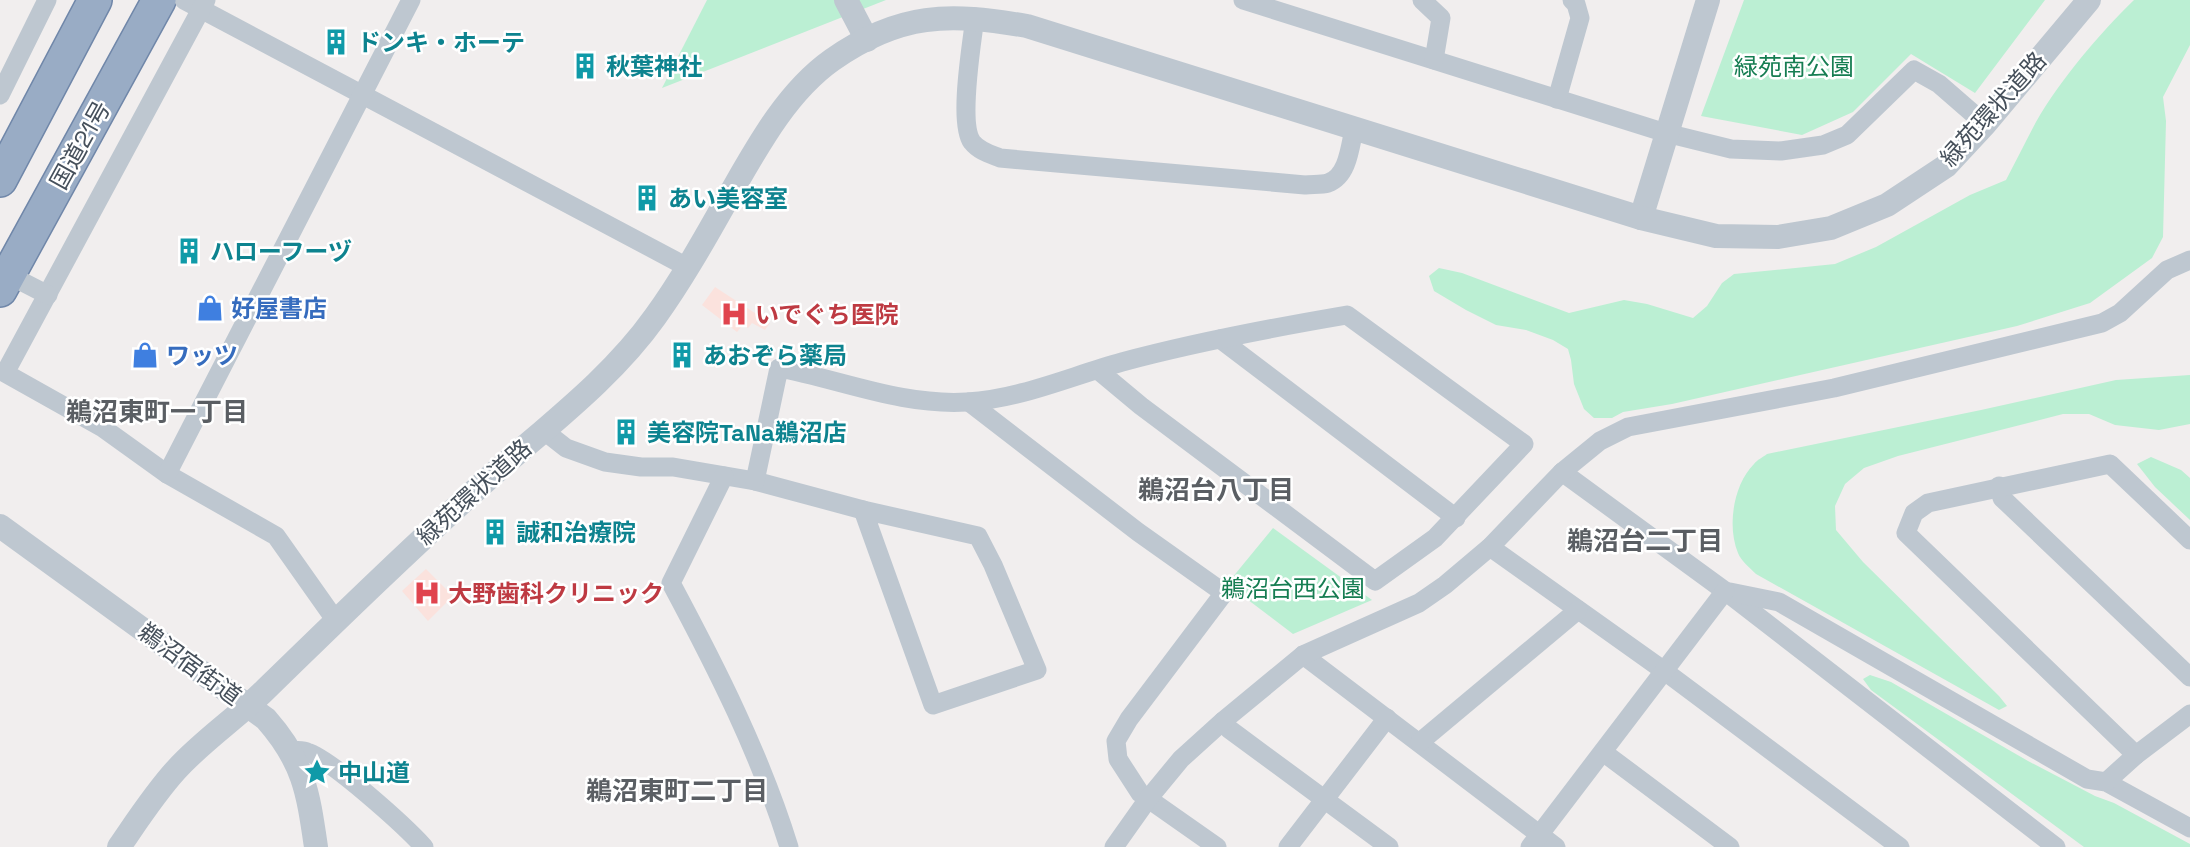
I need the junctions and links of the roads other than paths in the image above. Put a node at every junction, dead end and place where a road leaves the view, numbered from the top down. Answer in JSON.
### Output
{"nodes":[{"id":1,"x":47,"y":0,"type":"edge"},
{"id":2,"x":95,"y":0,"type":"edge"},
{"id":3,"x":159,"y":0,"type":"edge"},
{"id":4,"x":411,"y":0,"type":"edge"},
{"id":5,"x":846,"y":0,"type":"edge"},
{"id":6,"x":1243,"y":0,"type":"edge"},
{"id":7,"x":1422,"y":0,"type":"edge"},
{"id":8,"x":1572,"y":0,"type":"edge"},
{"id":9,"x":1708,"y":0,"type":"edge"},
{"id":10,"x":2089,"y":0,"type":"edge"},
{"id":11,"x":197,"y":3,"type":"edge"},
{"id":12,"x":1271,"y":4,"type":"edge"},
{"id":13,"x":975,"y":17,"type":"junction"},
{"id":14,"x":867,"y":40,"type":"junction"},
{"id":15,"x":1434,"y":60,"type":"junction"},
{"id":16,"x":362,"y":94,"type":"junction"},
{"id":17,"x":0,"y":95,"type":"edge"},
{"id":18,"x":1557,"y":99,"type":"junction"},
{"id":19,"x":1985,"y":124,"type":"junction"},
{"id":20,"x":1354,"y":129,"type":"junction"},
{"id":21,"x":1666,"y":133,"type":"junction"},
{"id":22,"x":0,"y":180,"type":"edge"},
{"id":23,"x":1641,"y":218,"type":"junction"},
{"id":24,"x":2190,"y":260,"type":"edge"},
{"id":25,"x":689,"y":268,"type":"junction"},
{"id":26,"x":5,"y":282,"type":"edge"},
{"id":27,"x":48,"y":295,"type":"junction"},
{"id":28,"x":1220,"y":339,"type":"junction"},
{"id":29,"x":1099,"y":371,"type":"junction"},
{"id":30,"x":969,"y":402,"type":"junction"},
{"id":31,"x":542,"y":430,"type":"junction"},
{"id":32,"x":1562,"y":472,"type":"junction"},
{"id":33,"x":167,"y":474,"type":"junction"},
{"id":34,"x":724,"y":476,"type":"junction"},
{"id":35,"x":755,"y":481,"type":"junction"},
{"id":36,"x":1999,"y":486,"type":"junction"},
{"id":37,"x":863,"y":510,"type":"junction"},
{"id":38,"x":1456,"y":518,"type":"junction"},
{"id":39,"x":0,"y":526,"type":"edge"},
{"id":40,"x":2190,"y":540,"type":"edge"},
{"id":41,"x":1490,"y":547,"type":"junction"},
{"id":42,"x":1725,"y":591,"type":"junction"},
{"id":43,"x":1578,"y":610,"type":"junction"},
{"id":44,"x":335,"y":621,"type":"junction"},
{"id":45,"x":1303,"y":655,"type":"junction"},
{"id":46,"x":1663,"y":670,"type":"junction"},
{"id":47,"x":2190,"y":677,"type":"edge"},
{"id":48,"x":248,"y":706,"type":"junction"},
{"id":49,"x":2190,"y":714,"type":"edge"},
{"id":50,"x":1387,"y":718,"type":"junction"},
{"id":51,"x":1223,"y":721,"type":"junction"},
{"id":52,"x":1420,"y":742,"type":"junction"},
{"id":53,"x":291,"y":750,"type":"junction"},
{"id":54,"x":1602,"y":752,"type":"junction"},
{"id":55,"x":2136,"y":754,"type":"junction"},
{"id":56,"x":2106,"y":782,"type":"junction"},
{"id":57,"x":1148,"y":799,"type":"junction"},
{"id":58,"x":1323,"y":799,"type":"junction"},
{"id":59,"x":2190,"y":828,"type":"edge"},
{"id":60,"x":1534,"y":841,"type":"edge"},
{"id":61,"x":119,"y":847,"type":"edge"},
{"id":62,"x":316,"y":847,"type":"edge"},
{"id":63,"x":424,"y":847,"type":"edge"},
{"id":64,"x":789,"y":847,"type":"edge"},
{"id":65,"x":1114,"y":847,"type":"edge"},
{"id":66,"x":1217,"y":847,"type":"edge"},
{"id":67,"x":1288,"y":847,"type":"edge"},
{"id":68,"x":1389,"y":847,"type":"edge"},
{"id":69,"x":1556,"y":847,"type":"edge"},
{"id":70,"x":1730,"y":847,"type":"edge"},
{"id":71,"x":1900,"y":847,"type":"edge"},
{"id":72,"x":2056,"y":847,"type":"edge"}],
"edges":[{"from":1,"to":17,"type":"street"},
{"from":2,"to":22,"type":"highway"},
{"from":3,"to":26,"type":"highway","name":"国道21号"},
{"from":4,"to":16,"type":"street"},
{"from":5,"to":14,"type":"street"},
{"from":6,"to":12,"type":"street"},
{"from":7,"to":15,"type":"street"},
{"from":8,"to":18,"type":"street"},
{"from":9,"to":21,"type":"street"},
{"from":10,"to":19,"type":"street","name":"緑苑環状道路"},
{"from":11,"to":16,"type":"street"},
{"from":11,"to":27,"type":"street"},
{"from":12,"to":15,"type":"street"},
{"from":13,"to":14,"type":"street","name":"緑苑環状道路"},
{"from":13,"to":20,"type":"street","name":"緑苑環状道路"},
{"from":13,"to":20,"type":"street"},
{"from":14,"to":25,"type":"street","name":"緑苑環状道路"},
{"from":15,"to":18,"type":"street"},
{"from":16,"to":25,"type":"street"},
{"from":16,"to":33,"type":"street"},
{"from":18,"to":21,"type":"street"},
{"from":19,"to":21,"type":"street"},
{"from":19,"to":23,"type":"street","name":"緑苑環状道路"},
{"from":20,"to":23,"type":"street","name":"緑苑環状道路"},
{"from":21,"to":23,"type":"street"},
{"from":24,"to":32,"type":"street"},
{"from":25,"to":31,"type":"street","name":"緑苑環状道路"},
{"from":26,"to":27,"type":"street"},
{"from":27,"to":33,"type":"street"},
{"from":28,"to":29,"type":"street"},
{"from":28,"to":38,"type":"street"},
{"from":28,"to":38,"type":"street"},
{"from":29,"to":30,"type":"street"},
{"from":29,"to":38,"type":"street"},
{"from":30,"to":35,"type":"street"},
{"from":30,"to":57,"type":"street"},
{"from":31,"to":34,"type":"street"},
{"from":31,"to":44,"type":"street","name":"緑苑環状道路"},
{"from":32,"to":41,"type":"street"},
{"from":32,"to":42,"type":"street"},
{"from":33,"to":44,"type":"street"},
{"from":34,"to":35,"type":"street"},
{"from":34,"to":64,"type":"street"},
{"from":35,"to":37,"type":"street"},
{"from":36,"to":40,"type":"street"},
{"from":36,"to":47,"type":"street"},
{"from":36,"to":55,"type":"street"},
{"from":37,"to":37,"type":"street"},
{"from":39,"to":48,"type":"street","name":"鵜沼宿街道"},
{"from":41,"to":43,"type":"street"},
{"from":41,"to":45,"type":"street"},
{"from":42,"to":46,"type":"street"},
{"from":42,"to":56,"type":"street"},
{"from":42,"to":72,"type":"street"},
{"from":43,"to":46,"type":"street"},
{"from":43,"to":52,"type":"street"},
{"from":44,"to":48,"type":"street","name":"緑苑環状道路"},
{"from":45,"to":50,"type":"street"},
{"from":45,"to":51,"type":"street"},
{"from":46,"to":54,"type":"street"},
{"from":46,"to":71,"type":"street"},
{"from":48,"to":53,"type":"street","name":"鵜沼宿街道"},
{"from":48,"to":61,"type":"street","name":"緑苑環状道路"},
{"from":49,"to":55,"type":"street"},
{"from":50,"to":52,"type":"street"},
{"from":50,"to":58,"type":"street"},
{"from":51,"to":57,"type":"street"},
{"from":51,"to":58,"type":"street"},
{"from":52,"to":60,"type":"street"},
{"from":53,"to":62,"type":"street","name":"鵜沼宿街道"},
{"from":53,"to":63,"type":"street"},
{"from":54,"to":60,"type":"street"},
{"from":54,"to":70,"type":"street"},
{"from":55,"to":56,"type":"street"},
{"from":56,"to":59,"type":"street"},
{"from":57,"to":65,"type":"street"},
{"from":57,"to":66,"type":"street"},
{"from":58,"to":67,"type":"street"},
{"from":58,"to":68,"type":"street"},
{"from":60,"to":69,"type":"street"}]}
